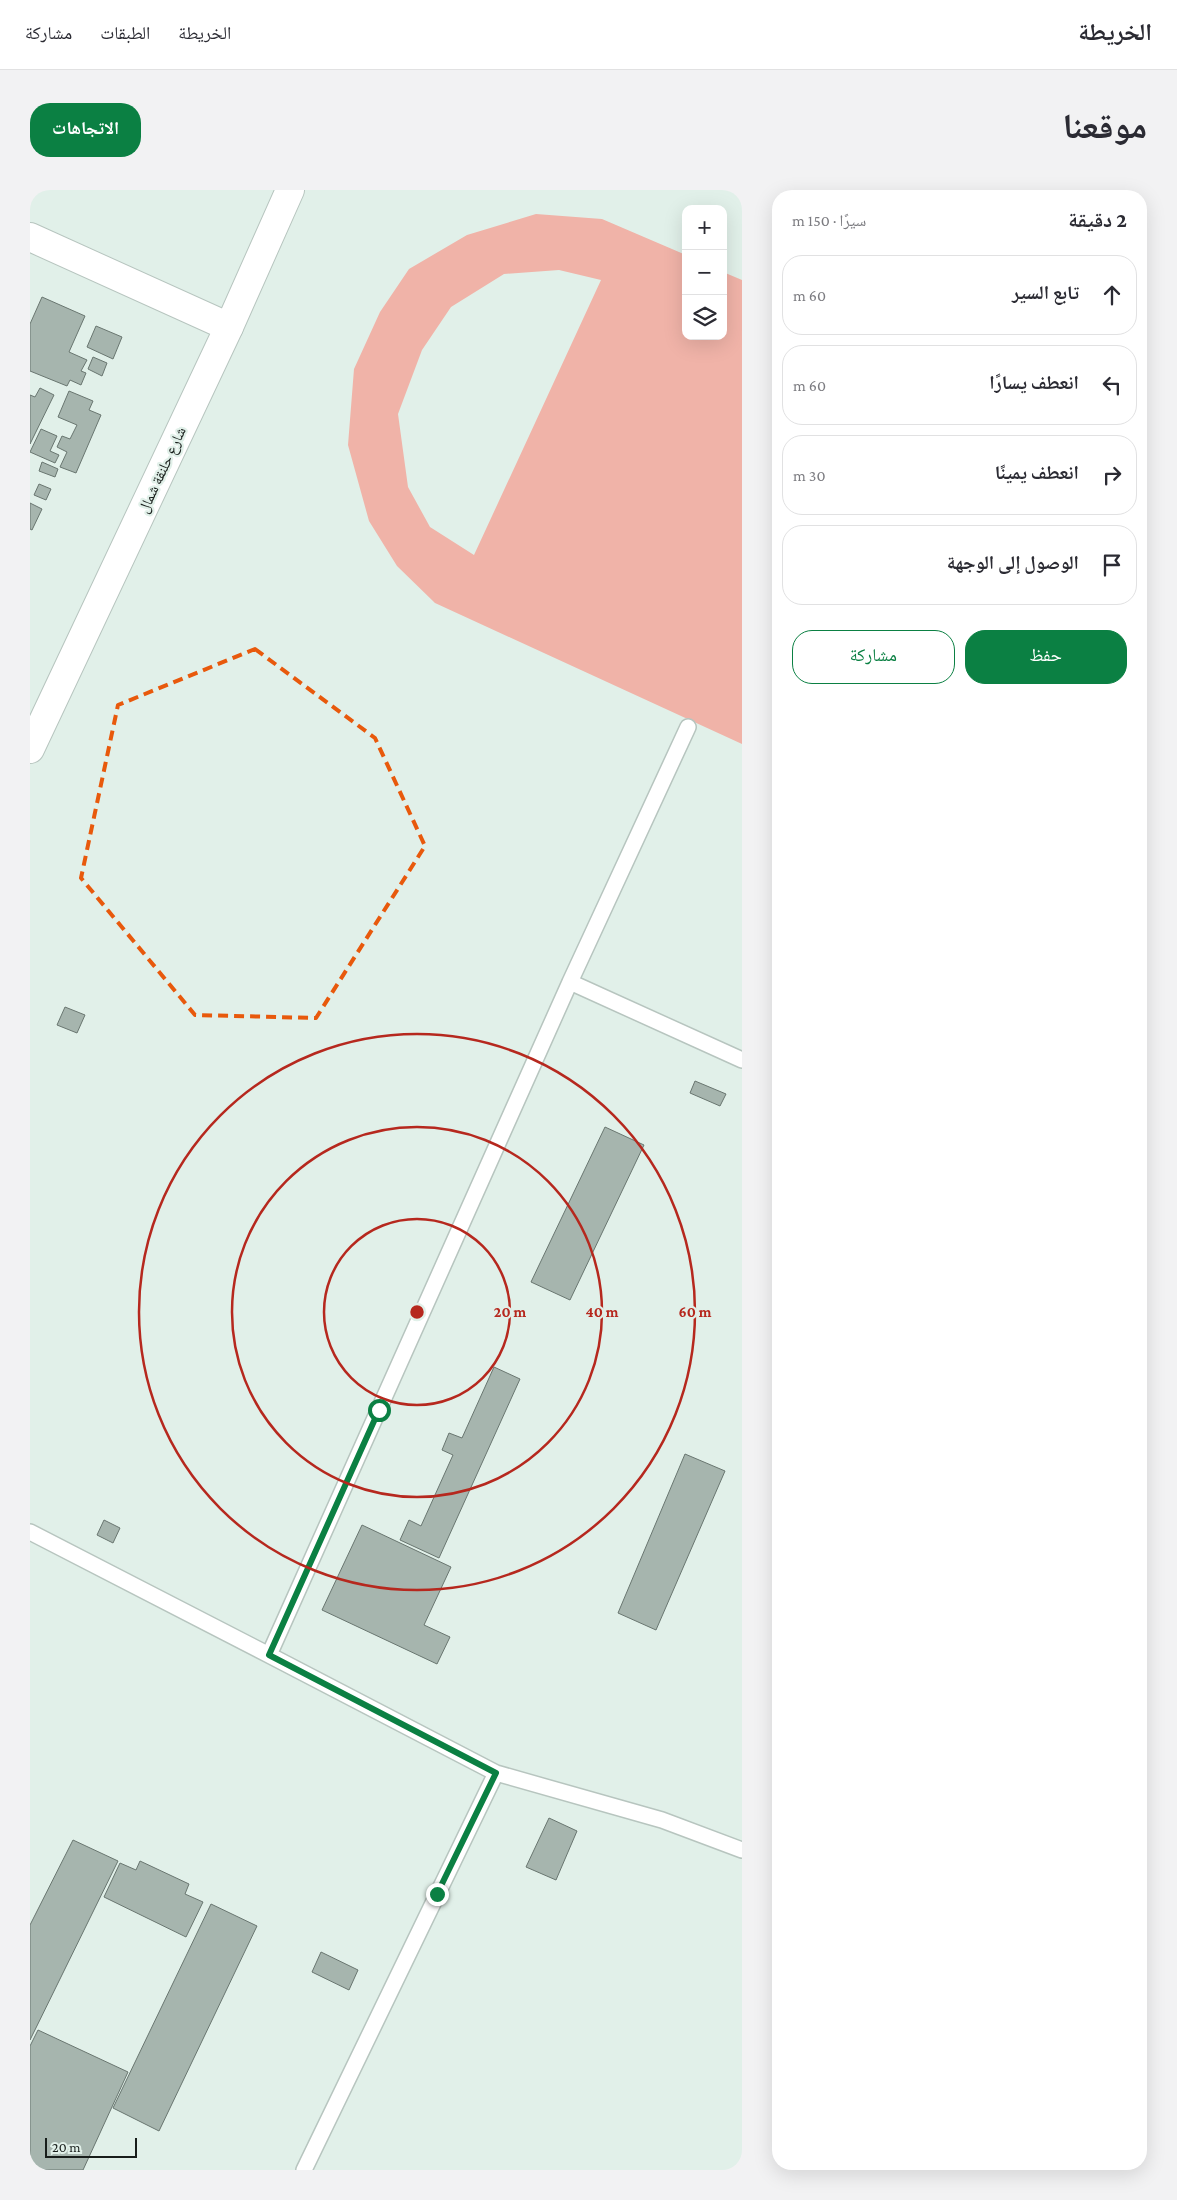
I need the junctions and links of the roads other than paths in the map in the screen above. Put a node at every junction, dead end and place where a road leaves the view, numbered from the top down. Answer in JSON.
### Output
{"nodes":[{"id":1,"x":290,"y":190,"type":"edge"},
{"id":2,"x":30,"y":237,"type":"edge"},
{"id":3,"x":229,"y":327,"type":"junction"},
{"id":4,"x":688,"y":727,"type":"dead end"},
{"id":5,"x":30,"y":749,"type":"edge"},
{"id":6,"x":570,"y":982,"type":"junction"},
{"id":7,"x":742,"y":1060,"type":"edge"},
{"id":8,"x":30,"y":1532,"type":"edge"},
{"id":9,"x":269,"y":1655,"type":"junction"},
{"id":10,"x":496,"y":1773,"type":"junction"},
{"id":11,"x":742,"y":1850,"type":"edge"},
{"id":12,"x":304,"y":2170,"type":"edge"}],
"edges":[{"from":1,"to":3,"type":"street","name":"شارع حلنقة شمال"},
{"from":2,"to":3,"type":"street"},
{"from":3,"to":5,"type":"street","name":"شارع حلنقة شمال"},
{"from":4,"to":6,"type":"lane"},
{"from":6,"to":7,"type":"lane"},
{"from":6,"to":9,"type":"lane"},
{"from":8,"to":9,"type":"lane"},
{"from":9,"to":10,"type":"lane"},
{"from":10,"to":11,"type":"lane"},
{"from":10,"to":12,"type":"lane"}]}
